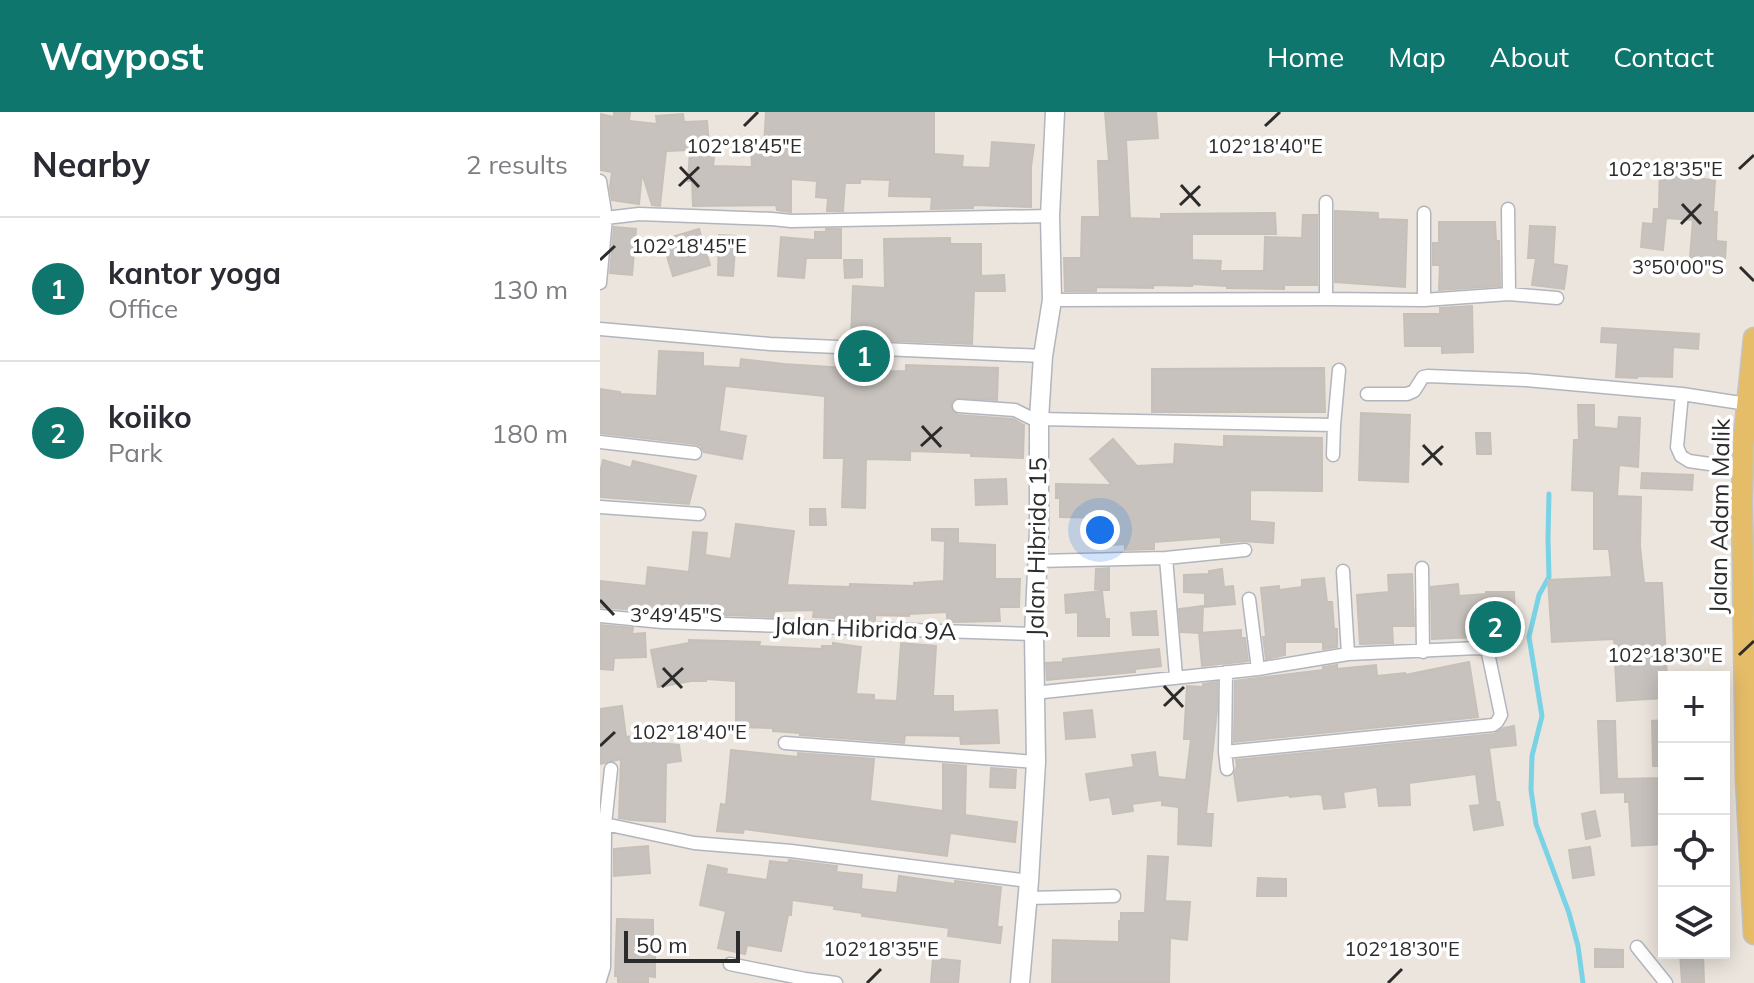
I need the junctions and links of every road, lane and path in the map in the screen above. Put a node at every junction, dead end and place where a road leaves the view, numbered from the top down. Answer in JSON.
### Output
{"nodes":[{"id":1,"x":1055,"y":112,"type":"edge"},
{"id":2,"x":600,"y":181,"type":"edge"},
{"id":3,"x":1326,"y":202,"type":"dead end"},
{"id":4,"x":1508,"y":209,"type":"dead end"},
{"id":5,"x":1424,"y":213,"type":"dead end"},
{"id":6,"x":1050,"y":216,"type":"junction"},
{"id":7,"x":606,"y":218,"type":"junction"},
{"id":8,"x":601,"y":260,"type":"edge"},
{"id":9,"x":600,"y":283,"type":"edge"},
{"id":10,"x":1509,"y":294,"type":"junction"},
{"id":11,"x":1557,"y":298,"type":"dead end"},
{"id":12,"x":1326,"y":299,"type":"junction"},
{"id":13,"x":1052,"y":300,"type":"junction"},
{"id":14,"x":1424,"y":300,"type":"junction"},
{"id":15,"x":600,"y":329,"type":"edge"},
{"id":16,"x":1754,"y":338,"type":"edge"},
{"id":17,"x":1043,"y":356,"type":"junction"},
{"id":18,"x":1339,"y":370,"type":"dead end"},
{"id":19,"x":1367,"y":394,"type":"dead end"},
{"id":20,"x":1682,"y":394,"type":"junction"},
{"id":21,"x":1750,"y":404,"type":"edge"},
{"id":22,"x":959,"y":406,"type":"dead end"},
{"id":23,"x":1039,"y":420,"type":"junction"},
{"id":24,"x":1334,"y":425,"type":"junction"},
{"id":25,"x":600,"y":442,"type":"edge"},
{"id":26,"x":695,"y":453,"type":"dead end"},
{"id":27,"x":1333,"y":455,"type":"dead end"},
{"id":28,"x":1744,"y":469,"type":"junction"},
{"id":29,"x":1748,"y":503,"type":"edge"},
{"id":30,"x":600,"y":507,"type":"edge"},
{"id":31,"x":699,"y":514,"type":"dead end"},
{"id":32,"x":1245,"y":550,"type":"dead end"},
{"id":33,"x":1166,"y":558,"type":"junction"},
{"id":34,"x":1037,"y":561,"type":"junction"},
{"id":35,"x":1422,"y":568,"type":"dead end"},
{"id":36,"x":1343,"y":571,"type":"dead end"},
{"id":37,"x":1249,"y":599,"type":"dead end"},
{"id":38,"x":600,"y":616,"type":"edge"},
{"id":39,"x":1034,"y":634,"type":"junction"},
{"id":40,"x":1423,"y":652,"type":"junction"},
{"id":41,"x":1348,"y":654,"type":"junction"},
{"id":42,"x":1258,"y":669,"type":"junction"},
{"id":43,"x":1226,"y":672,"type":"junction"},
{"id":44,"x":1176,"y":676,"type":"junction"},
{"id":45,"x":1034,"y":693,"type":"junction"},
{"id":46,"x":1750,"y":715,"type":"edge"},
{"id":47,"x":785,"y":743,"type":"dead end"},
{"id":48,"x":1225,"y":752,"type":"junction"},
{"id":49,"x":1036,"y":762,"type":"junction"},
{"id":50,"x":611,"y":769,"type":"dead end"},
{"id":51,"x":1227,"y":769,"type":"dead end"},
{"id":52,"x":1750,"y":779,"type":"edge"},
{"id":53,"x":605,"y":824,"type":"junction"},
{"id":54,"x":602,"y":875,"type":"edge"},
{"id":55,"x":1029,"y":890,"type":"junction"},
{"id":56,"x":1114,"y":896,"type":"dead end"},
{"id":57,"x":1754,"y":934,"type":"edge"},
{"id":58,"x":1637,"y":947,"type":"dead end"},
{"id":59,"x":730,"y":964,"type":"dead end"},
{"id":60,"x":600,"y":980,"type":"edge"},
{"id":61,"x":805,"y":981,"type":"edge"},
{"id":62,"x":836,"y":983,"type":"edge"},
{"id":63,"x":1020,"y":983,"type":"edge"},
{"id":64,"x":1666,"y":983,"type":"edge"}],
"edges":[{"from":1,"to":6,"type":"street","name":"Jalan Hibrida 15"},
{"from":2,"to":7,"type":"street"},
{"from":3,"to":12,"type":"street"},
{"from":4,"to":10,"type":"street"},
{"from":5,"to":14,"type":"street"},
{"from":6,"to":7,"type":"street"},
{"from":6,"to":13,"type":"street","name":"Jalan Hibrida 15"},
{"from":7,"to":8,"type":"street"},
{"from":8,"to":9,"type":"street"},
{"from":10,"to":11,"type":"street"},
{"from":10,"to":14,"type":"street"},
{"from":12,"to":13,"type":"street"},
{"from":12,"to":14,"type":"street"},
{"from":13,"to":17,"type":"street","name":"Jalan Hibrida 15"},
{"from":15,"to":17,"type":"street"},
{"from":16,"to":21,"type":"main road","name":"Jalan Adam Malik"},
{"from":17,"to":23,"type":"street","name":"Jalan Hibrida 15"},
{"from":18,"to":24,"type":"street"},
{"from":19,"to":20,"type":"street"},
{"from":20,"to":21,"type":"street"},
{"from":20,"to":28,"type":"street"},
{"from":21,"to":28,"type":"main road","name":"Jalan Adam Malik"},
{"from":22,"to":23,"type":"street"},
{"from":23,"to":24,"type":"street"},
{"from":23,"to":34,"type":"street","name":"Jalan Hibrida 15"},
{"from":24,"to":27,"type":"street"},
{"from":25,"to":26,"type":"street"},
{"from":28,"to":29,"type":"main road","name":"Jalan Adam Malik"},
{"from":29,"to":46,"type":"main road","name":"Jalan Adam Malik"},
{"from":30,"to":31,"type":"street"},
{"from":32,"to":33,"type":"street"},
{"from":33,"to":34,"type":"street"},
{"from":33,"to":44,"type":"street"},
{"from":34,"to":39,"type":"street","name":"Jalan Hibrida 15"},
{"from":35,"to":40,"type":"street"},
{"from":36,"to":41,"type":"street"},
{"from":37,"to":42,"type":"street"},
{"from":38,"to":39,"type":"street","name":"Jalan Hibrida 9A"},
{"from":39,"to":45,"type":"street","name":"Jalan Hibrida 15"},
{"from":40,"to":41,"type":"street"},
{"from":40,"to":48,"type":"street"},
{"from":41,"to":42,"type":"street"},
{"from":42,"to":43,"type":"street"},
{"from":43,"to":44,"type":"street"},
{"from":43,"to":48,"type":"street"},
{"from":44,"to":45,"type":"street"},
{"from":45,"to":49,"type":"street","name":"Jalan Hibrida 15"},
{"from":46,"to":52,"type":"main road","name":"Jalan Adam Malik"},
{"from":47,"to":49,"type":"street"},
{"from":48,"to":51,"type":"street"},
{"from":49,"to":55,"type":"street","name":"Jalan Hibrida 15"},
{"from":50,"to":53,"type":"street"},
{"from":52,"to":57,"type":"main road","name":"Jalan Adam Malik"},
{"from":53,"to":54,"type":"street"},
{"from":53,"to":55,"type":"street"},
{"from":54,"to":60,"type":"street"},
{"from":55,"to":56,"type":"street"},
{"from":55,"to":63,"type":"street","name":"Jalan Hibrida 15"},
{"from":58,"to":64,"type":"street"},
{"from":59,"to":61,"type":"street"},
{"from":61,"to":62,"type":"street"}]}
